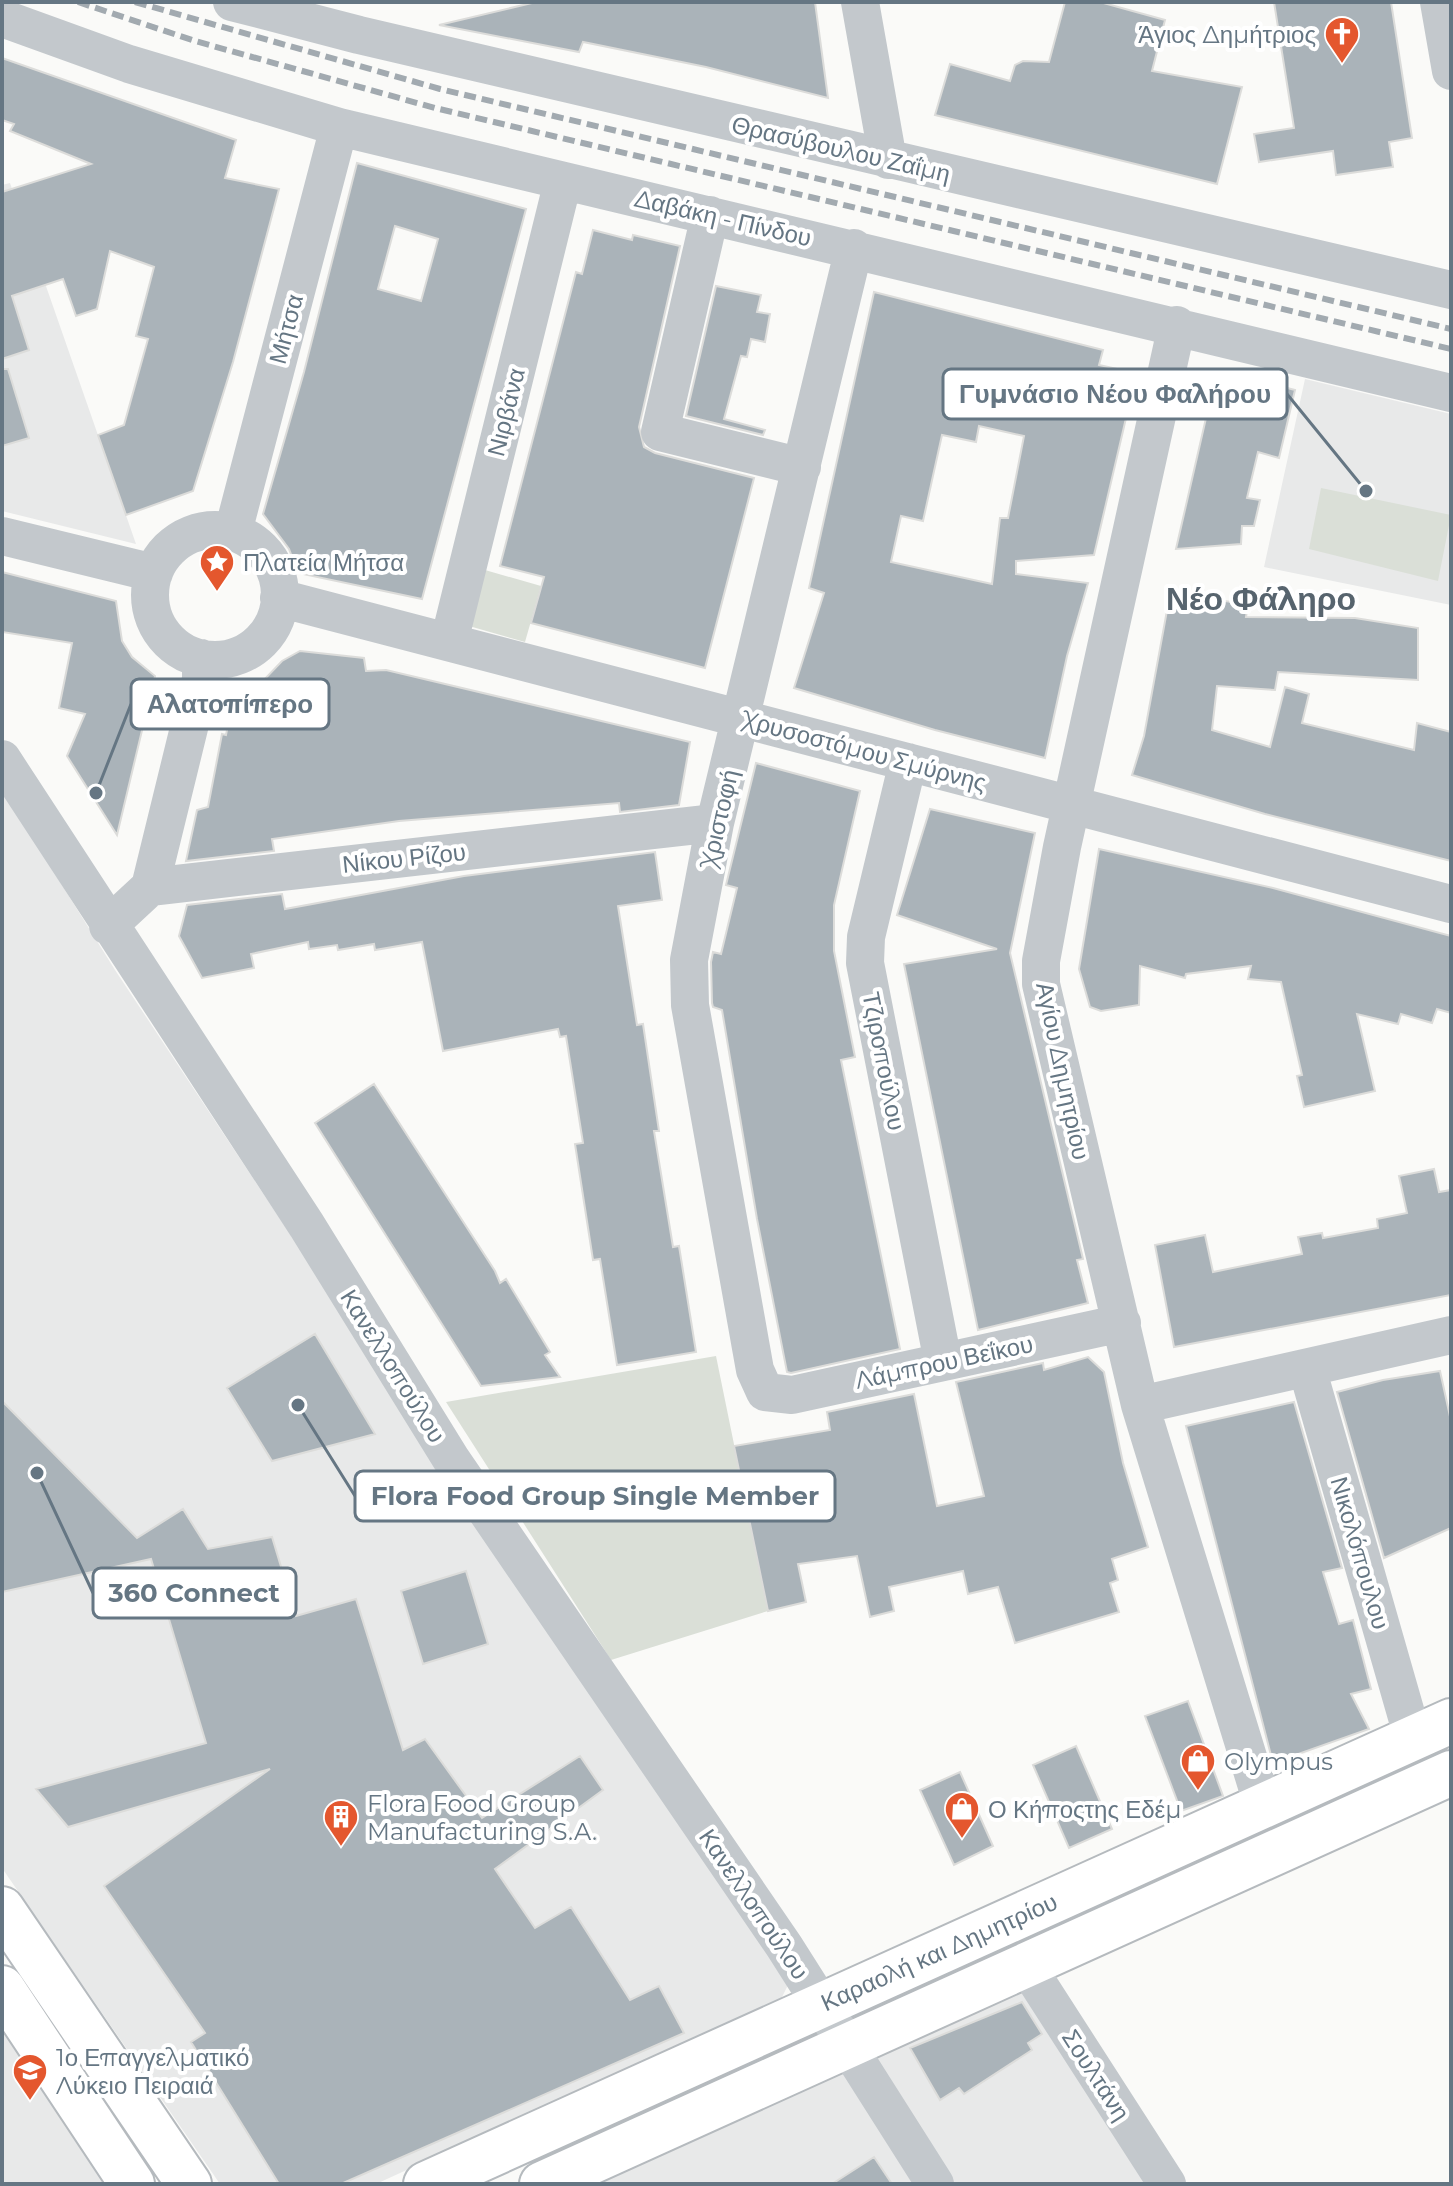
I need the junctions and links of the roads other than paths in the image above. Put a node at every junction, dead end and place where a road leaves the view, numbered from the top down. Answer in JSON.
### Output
{"nodes":[{"id":1,"x":316,"y":2,"type":"edge"},
{"id":2,"x":860,"y":2,"type":"edge"},
{"id":3,"x":1439,"y":2,"type":"edge"},
{"id":4,"x":248,"y":7,"type":"edge"},
{"id":5,"x":2,"y":18,"type":"edge"},
{"id":6,"x":1451,"y":71,"type":"edge"},
{"id":7,"x":339,"y":127,"type":"junction"},
{"id":8,"x":888,"y":160,"type":"junction"},
{"id":9,"x":563,"y":181,"type":"junction"},
{"id":10,"x":710,"y":215,"type":"junction"},
{"id":11,"x":854,"y":248,"type":"junction"},
{"id":12,"x":1451,"y":290,"type":"edge"},
{"id":13,"x":1177,"y":325,"type":"junction"},
{"id":14,"x":1451,"y":393,"type":"edge"},
{"id":15,"x":802,"y":467,"type":"junction"},
{"id":16,"x":233,"y":532,"type":"junction"},
{"id":17,"x":2,"y":536,"type":"edge"},
{"id":18,"x":154,"y":573,"type":"junction"},
{"id":19,"x":279,"y":598,"type":"junction"},
{"id":20,"x":449,"y":642,"type":"junction"},
{"id":21,"x":201,"y":658,"type":"junction"},
{"id":22,"x":742,"y":719,"type":"junction"},
{"id":23,"x":2,"y":759,"type":"edge"},
{"id":24,"x":908,"y":762,"type":"junction"},
{"id":25,"x":1073,"y":805,"type":"junction"},
{"id":26,"x":715,"y":823,"type":"junction"},
{"id":27,"x":150,"y":887,"type":"junction"},
{"id":28,"x":1451,"y":904,"type":"edge"},
{"id":29,"x":108,"y":926,"type":"junction"},
{"id":30,"x":1122,"y":1323,"type":"junction"},
{"id":31,"x":1449,"y":1346,"type":"edge"},
{"id":32,"x":943,"y":1362,"type":"junction"},
{"id":33,"x":1307,"y":1368,"type":"junction"},
{"id":34,"x":765,"y":1392,"type":"joint"},
{"id":35,"x":1140,"y":1405,"type":"junction"},
{"id":36,"x":1432,"y":1729,"type":"edge"},
{"id":37,"x":1451,"y":1773,"type":"edge"},
{"id":38,"x":1263,"y":1806,"type":"junction"},
{"id":39,"x":2,"y":1909,"type":"edge"},
{"id":40,"x":1026,"y":1965,"type":"junction"},
{"id":41,"x":2,"y":1988,"type":"edge"},
{"id":42,"x":821,"y":2006,"type":"junction"},
{"id":43,"x":847,"y":2046,"type":"junction"},
{"id":44,"x":132,"y":2184,"type":"edge"},
{"id":45,"x":189,"y":2184,"type":"edge"},
{"id":46,"x":426,"y":2184,"type":"edge"},
{"id":47,"x":542,"y":2184,"type":"edge"},
{"id":48,"x":935,"y":2184,"type":"edge"},
{"id":49,"x":1167,"y":2184,"type":"edge"}],
"edges":[{"from":1,"to":4,"type":"street"},
{"from":2,"to":8,"type":"street"},
{"from":3,"to":6,"type":"street"},
{"from":4,"to":8,"type":"street","name":"Θρασύβουλου Ζαΐμη"},
{"from":5,"to":7,"type":"street","name":"Δαβάκη - Πίνδου"},
{"from":7,"to":9,"type":"street","name":"Δαβάκη - Πίνδου"},
{"from":7,"to":16,"type":"street","name":"Μήτσα"},
{"from":8,"to":12,"type":"street","name":"Θρασύβουλου Ζαΐμη"},
{"from":9,"to":10,"type":"street","name":"Δαβάκη - Πίνδου"},
{"from":9,"to":20,"type":"street","name":"Νιρβάνα"},
{"from":10,"to":11,"type":"street","name":"Δαβάκη - Πίνδου"},
{"from":10,"to":15,"type":"street"},
{"from":11,"to":13,"type":"street","name":"Δαβάκη - Πίνδου"},
{"from":11,"to":15,"type":"street","name":"Χριστοφή"},
{"from":13,"to":14,"type":"street","name":"Δαβάκη - Πίνδου"},
{"from":13,"to":25,"type":"street","name":"Αγίου Δημητρίου"},
{"from":15,"to":22,"type":"street","name":"Χριστοφή"},
{"from":16,"to":18,"type":"street"},
{"from":16,"to":19,"type":"street"},
{"from":17,"to":18,"type":"street"},
{"from":18,"to":21,"type":"street"},
{"from":19,"to":20,"type":"street","name":"Χρυσοστόμου Σμύρνης"},
{"from":19,"to":21,"type":"street"},
{"from":20,"to":22,"type":"street","name":"Χρυσοστόμου Σμύρνης"},
{"from":21,"to":27,"type":"street"},
{"from":22,"to":24,"type":"street","name":"Χρυσοστόμου Σμύρνης"},
{"from":22,"to":26,"type":"street","name":"Χριστοφή"},
{"from":23,"to":29,"type":"street","name":"Κανελλοπούλου"},
{"from":24,"to":25,"type":"street","name":"Χρυσοστόμου Σμύρνης"},
{"from":24,"to":32,"type":"street","name":"Τζιροπούλου"},
{"from":25,"to":28,"type":"street","name":"Χρυσοστόμου Σμύρνης"},
{"from":25,"to":30,"type":"street","name":"Αγίου Δημητρίου"},
{"from":26,"to":27,"type":"street","name":"Νίκου Ρίζου"},
{"from":26,"to":34,"type":"street","name":"Χριστοφή"},
{"from":27,"to":29,"type":"street"},
{"from":29,"to":42,"type":"street","name":"Κανελλοπούλου"},
{"from":30,"to":32,"type":"street","name":"Λάμπρου Βεΐκου"},
{"from":30,"to":35,"type":"street","name":"Αγίου Δημητρίου"},
{"from":31,"to":33,"type":"street"},
{"from":32,"to":34,"type":"street","name":"Λάμπρου Βεΐκου"},
{"from":33,"to":35,"type":"street"},
{"from":33,"to":36,"type":"street","name":"Νικολόπουλου"},
{"from":35,"to":38,"type":"street","name":"Αγίου Δημητρίου"},
{"from":36,"to":38,"type":"main road","name":"Καραολή και Δημητρίου"},
{"from":37,"to":40,"type":"main road","name":"Καραολή και Δημητρίου"},
{"from":38,"to":42,"type":"main road","name":"Καραολή και Δημητρίου"},
{"from":39,"to":45,"type":"main road"},
{"from":40,"to":43,"type":"main road","name":"Καραολή και Δημητρίου"},
{"from":40,"to":49,"type":"street","name":"Σουλτάνη"},
{"from":41,"to":44,"type":"main road"},
{"from":42,"to":43,"type":"street","name":"Κανελλοπούλου"},
{"from":42,"to":46,"type":"main road","name":"Καραολή και Δημητρίου"},
{"from":43,"to":47,"type":"main road","name":"Καραολή και Δημητρίου"},
{"from":43,"to":48,"type":"street","name":"Κανελλοπούλου"}]}
